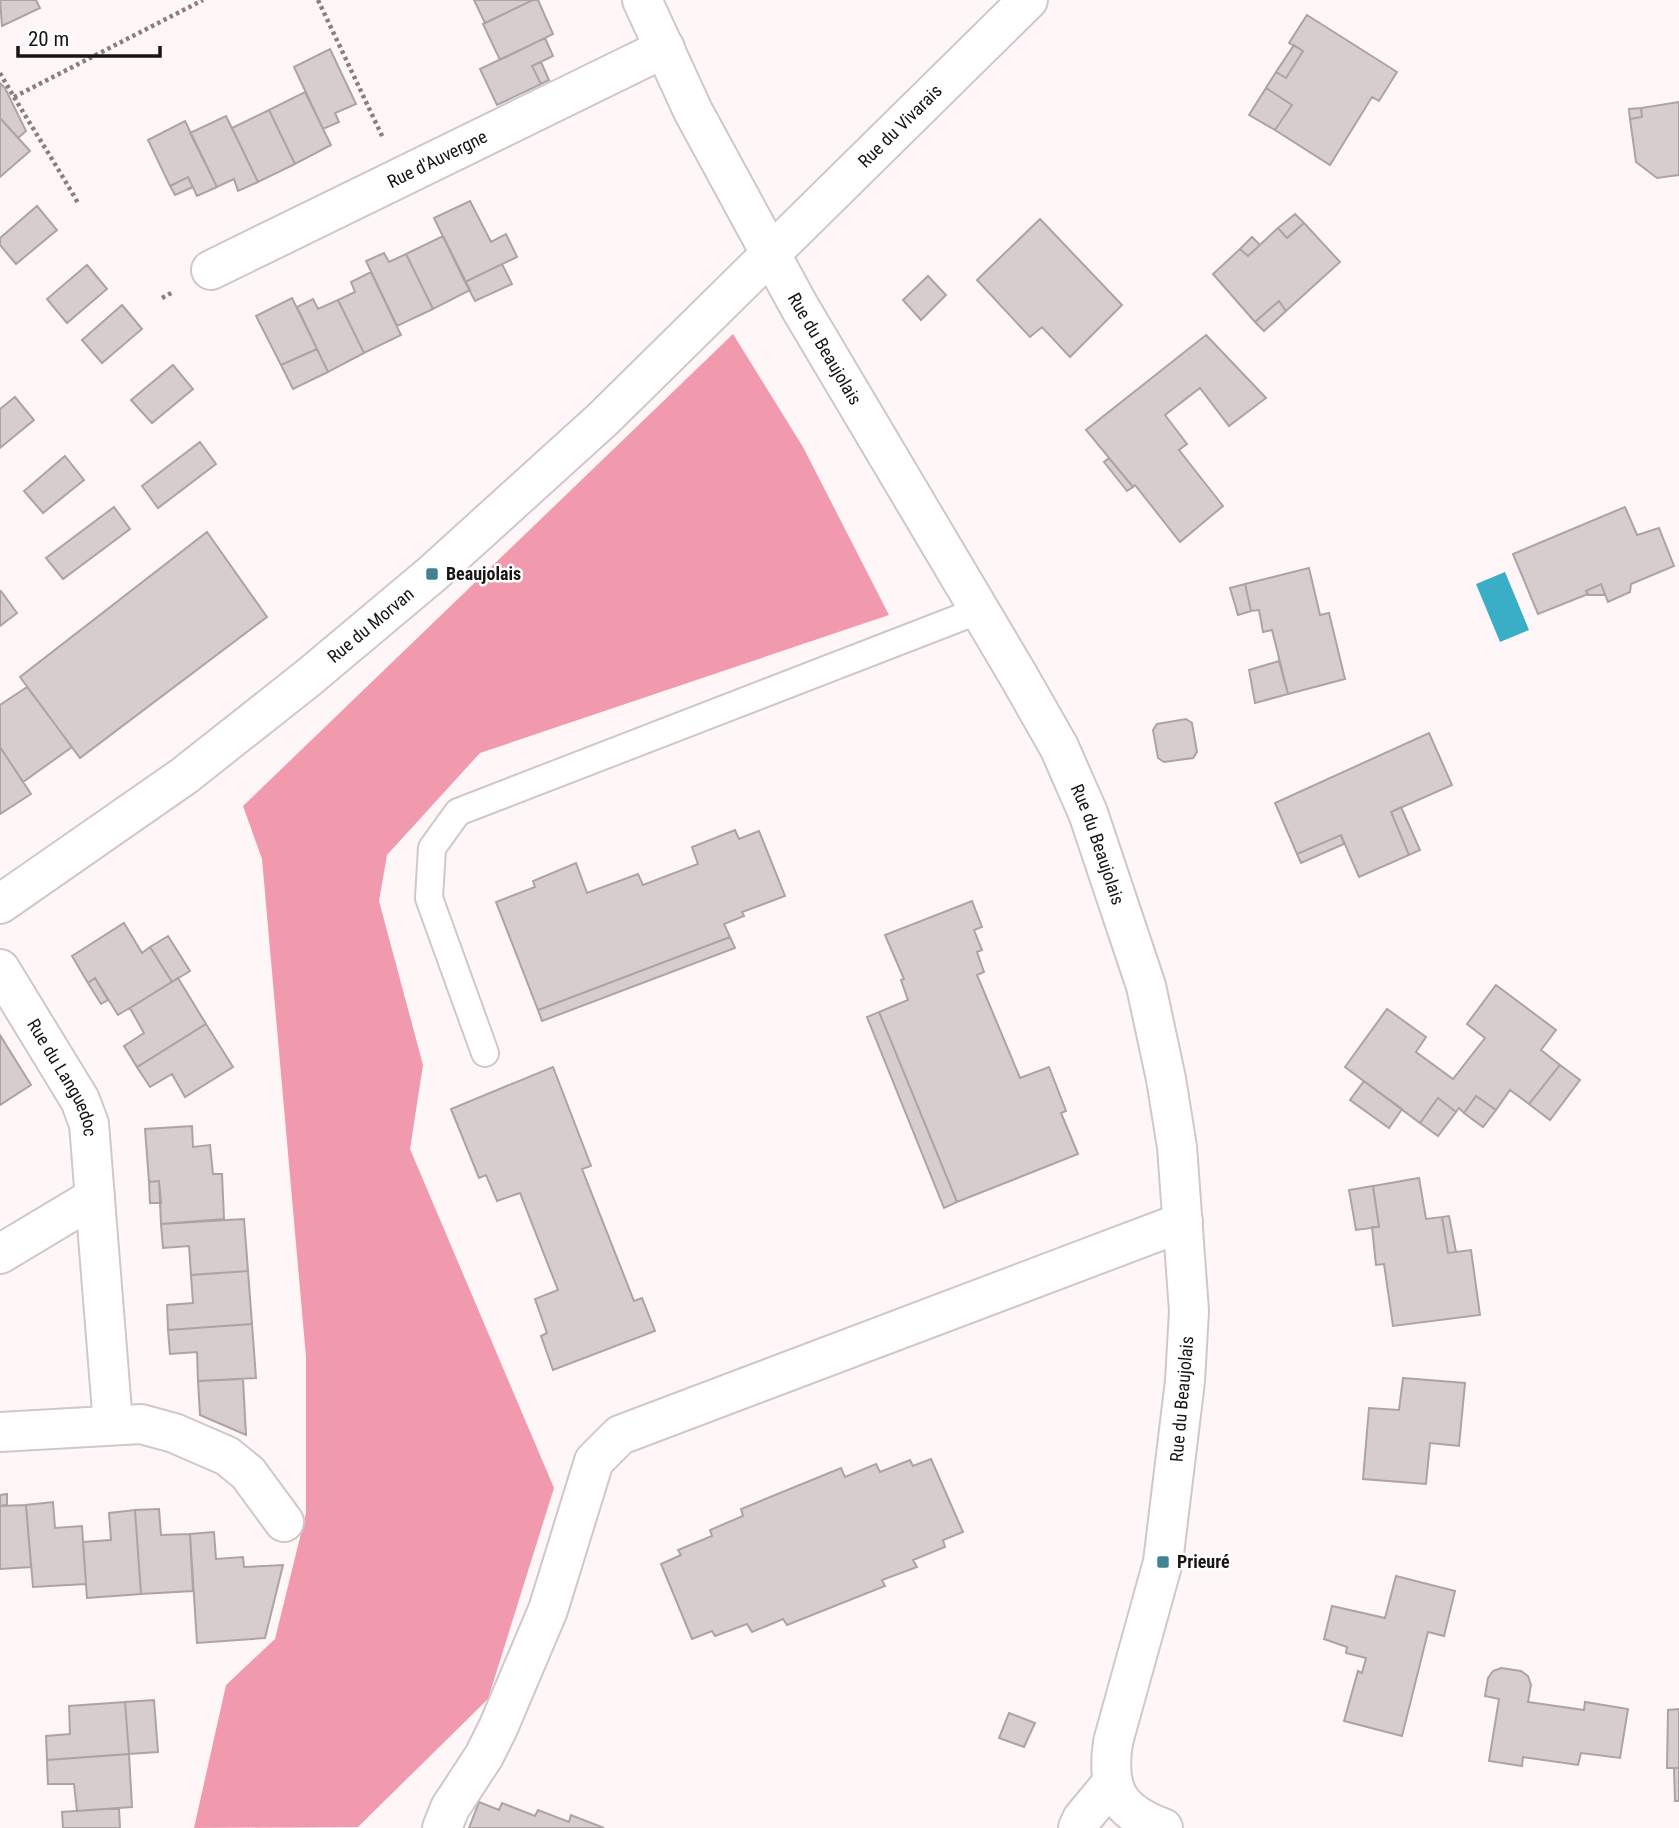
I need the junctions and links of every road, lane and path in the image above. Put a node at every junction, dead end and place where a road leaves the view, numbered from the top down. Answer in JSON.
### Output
{"nodes":[{"id":1,"x":203,"y":0,"type":"edge"},
{"id":2,"x":318,"y":0,"type":"edge"},
{"id":3,"x":642,"y":0,"type":"edge"},
{"id":4,"x":1028,"y":0,"type":"edge"},
{"id":5,"x":665,"y":48,"type":"junction"},
{"id":6,"x":0,"y":73,"type":"edge"},
{"id":7,"x":14,"y":97,"type":"junction"},
{"id":8,"x":401,"y":177,"type":"junction"},
{"id":9,"x":78,"y":203,"type":"dead end"},
{"id":10,"x":770,"y":253,"type":"junction"},
{"id":11,"x":211,"y":270,"type":"dead end"},
{"id":12,"x":980,"y":610,"type":"junction"},
{"id":13,"x":0,"y":904,"type":"edge"},
{"id":14,"x":0,"y":969,"type":"edge"},
{"id":15,"x":485,"y":1053,"type":"dead end"},
{"id":16,"x":95,"y":1197,"type":"junction"},
{"id":17,"x":1183,"y":1222,"type":"junction"},
{"id":18,"x":0,"y":1254,"type":"edge"},
{"id":19,"x":113,"y":1424,"type":"junction"},
{"id":20,"x":0,"y":1433,"type":"edge"},
{"id":21,"x":284,"y":1522,"type":"dead end"},
{"id":22,"x":1111,"y":1784,"type":"junction"},
{"id":23,"x":442,"y":1828,"type":"edge"},
{"id":24,"x":1078,"y":1828,"type":"edge"},
{"id":25,"x":1163,"y":1828,"type":"edge"}],
"edges":[{"from":1,"to":7,"type":"path"},
{"from":2,"to":8,"type":"path"},
{"from":3,"to":5,"type":"street","name":"Rue du Beaujolais"},
{"from":4,"to":10,"type":"street","name":"Rue du Vivarais"},
{"from":5,"to":8,"type":"street","name":"Rue d'Auvergne"},
{"from":5,"to":10,"type":"street","name":"Rue du Beaujolais"},
{"from":6,"to":7,"type":"path"},
{"from":7,"to":9,"type":"path"},
{"from":8,"to":11,"type":"street","name":"Rue d'Auvergne"},
{"from":10,"to":12,"type":"street","name":"Rue du Beaujolais"},
{"from":10,"to":13,"type":"street","name":"Rue du Morvan"},
{"from":12,"to":15,"type":"lane"},
{"from":12,"to":17,"type":"street","name":"Rue du Beaujolais"},
{"from":14,"to":16,"type":"street","name":"Rue du Languedoc"},
{"from":16,"to":18,"type":"street"},
{"from":16,"to":19,"type":"street","name":"Rue du Languedoc"},
{"from":17,"to":22,"type":"street","name":"Rue du Beaujolais"},
{"from":17,"to":23,"type":"street"},
{"from":19,"to":20,"type":"street"},
{"from":19,"to":21,"type":"street"},
{"from":22,"to":24,"type":"street"},
{"from":22,"to":25,"type":"street"}]}
